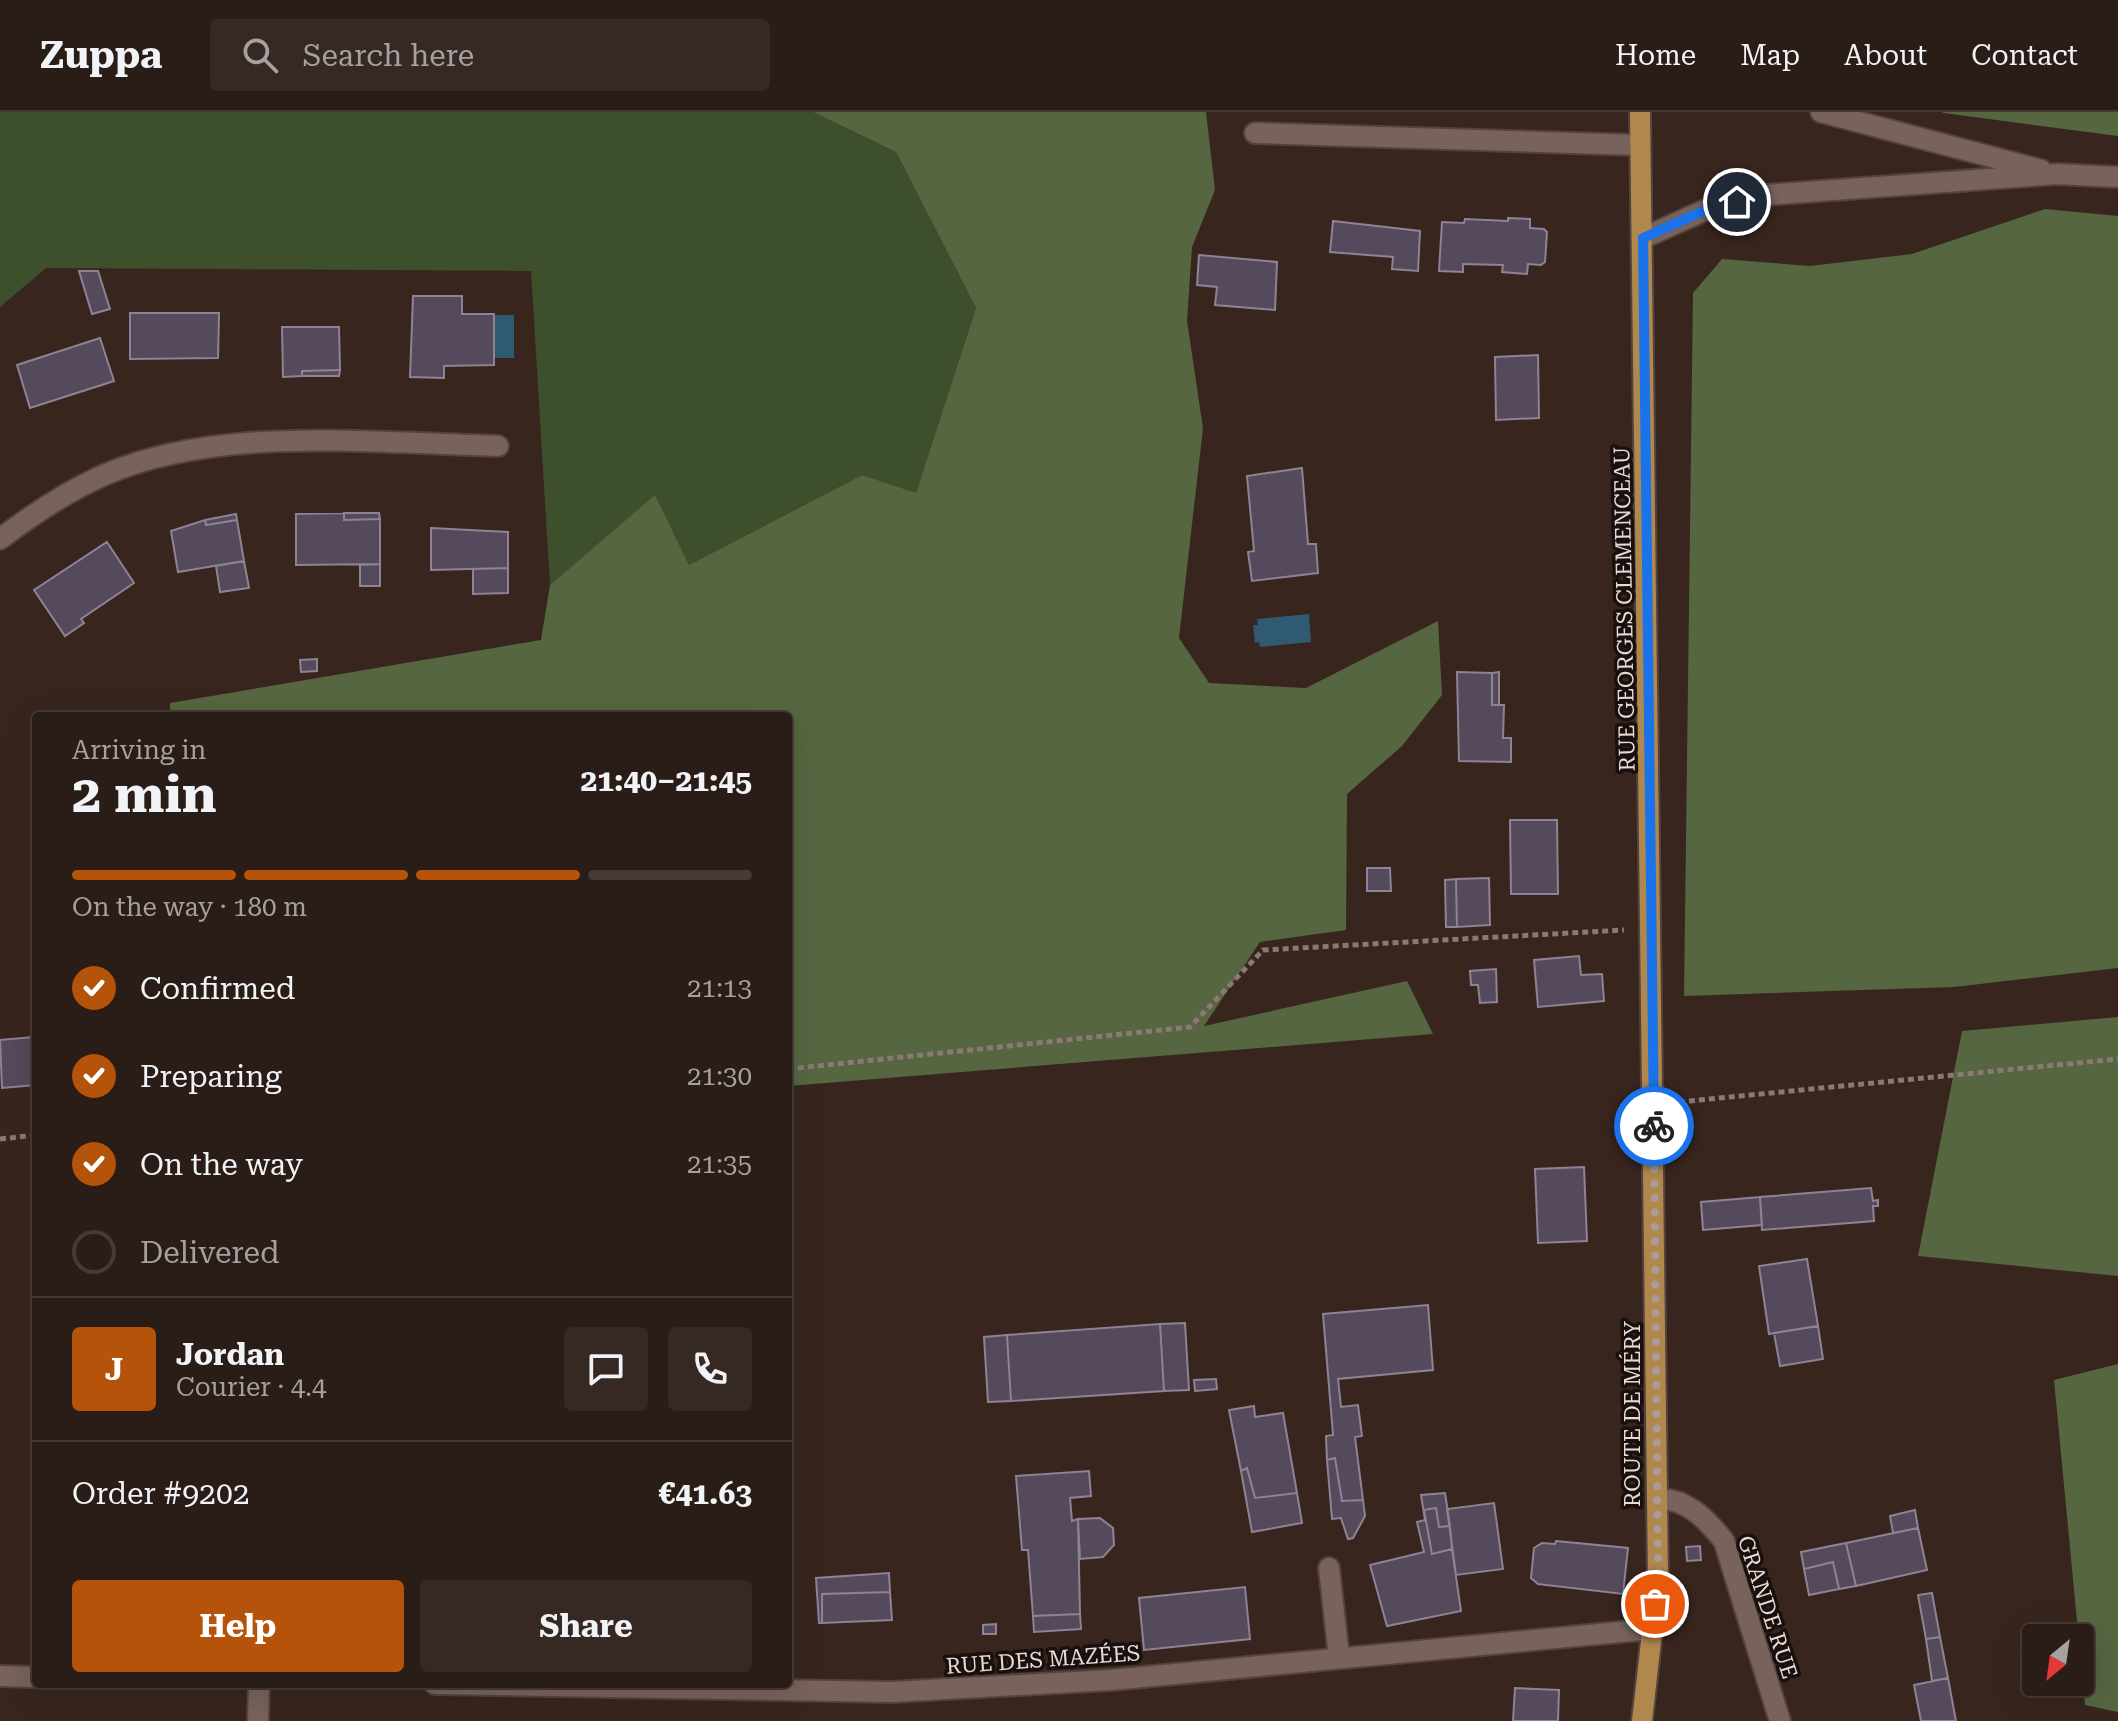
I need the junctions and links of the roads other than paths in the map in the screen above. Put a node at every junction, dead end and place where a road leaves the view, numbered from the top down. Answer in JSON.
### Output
{"nodes":[{"id":1,"x":1640,"y":112,"type":"edge"},
{"id":2,"x":1821,"y":112,"type":"edge"},
{"id":3,"x":1255,"y":133,"type":"dead end"},
{"id":4,"x":1639,"y":145,"type":"junction"},
{"id":5,"x":2057,"y":174,"type":"junction"},
{"id":6,"x":2118,"y":177,"type":"edge"},
{"id":7,"x":1643,"y":238,"type":"junction"},
{"id":8,"x":498,"y":446,"type":"dead end"},
{"id":9,"x":0,"y":539,"type":"edge"},
{"id":10,"x":1654,"y":1105,"type":"joint"},
{"id":11,"x":1657,"y":1499,"type":"junction"},
{"id":12,"x":1329,"y":1568,"type":"dead end"},
{"id":13,"x":1652,"y":1629,"type":"junction"},
{"id":14,"x":1339,"y":1657,"type":"junction"},
{"id":15,"x":0,"y":1676,"type":"edge"},
{"id":16,"x":32,"y":1677,"type":"edge"},
{"id":17,"x":259,"y":1688,"type":"edge"},
{"id":18,"x":664,"y":1688,"type":"edge"},
{"id":19,"x":258,"y":1721,"type":"edge"},
{"id":20,"x":1642,"y":1721,"type":"edge"},
{"id":21,"x":1780,"y":1721,"type":"edge"}],
"edges":[{"from":1,"to":4,"type":"main road","name":"RUE GEORGES CLEMENCEAU"},
{"from":2,"to":5,"type":"street"},
{"from":3,"to":4,"type":"street"},
{"from":4,"to":7,"type":"main road","name":"RUE GEORGES CLEMENCEAU"},
{"from":5,"to":6,"type":"street"},
{"from":5,"to":7,"type":"street"},
{"from":7,"to":10,"type":"main road","name":"RUE GEORGES CLEMENCEAU"},
{"from":8,"to":9,"type":"street"},
{"from":10,"to":11,"type":"main road","name":"ROUTE DE MÉRY"},
{"from":11,"to":13,"type":"main road","name":"ROUTE DE MÉRY"},
{"from":11,"to":21,"type":"street","name":"GRANDE RUE"},
{"from":12,"to":14,"type":"street"},
{"from":13,"to":14,"type":"street","name":"RUE DES MAZÉES"},
{"from":13,"to":20,"type":"main road","name":"ROUTE DE MÉRY"},
{"from":14,"to":18,"type":"street","name":"RUE DES MAZÉES"},
{"from":15,"to":16,"type":"street"},
{"from":17,"to":19,"type":"street"}]}
